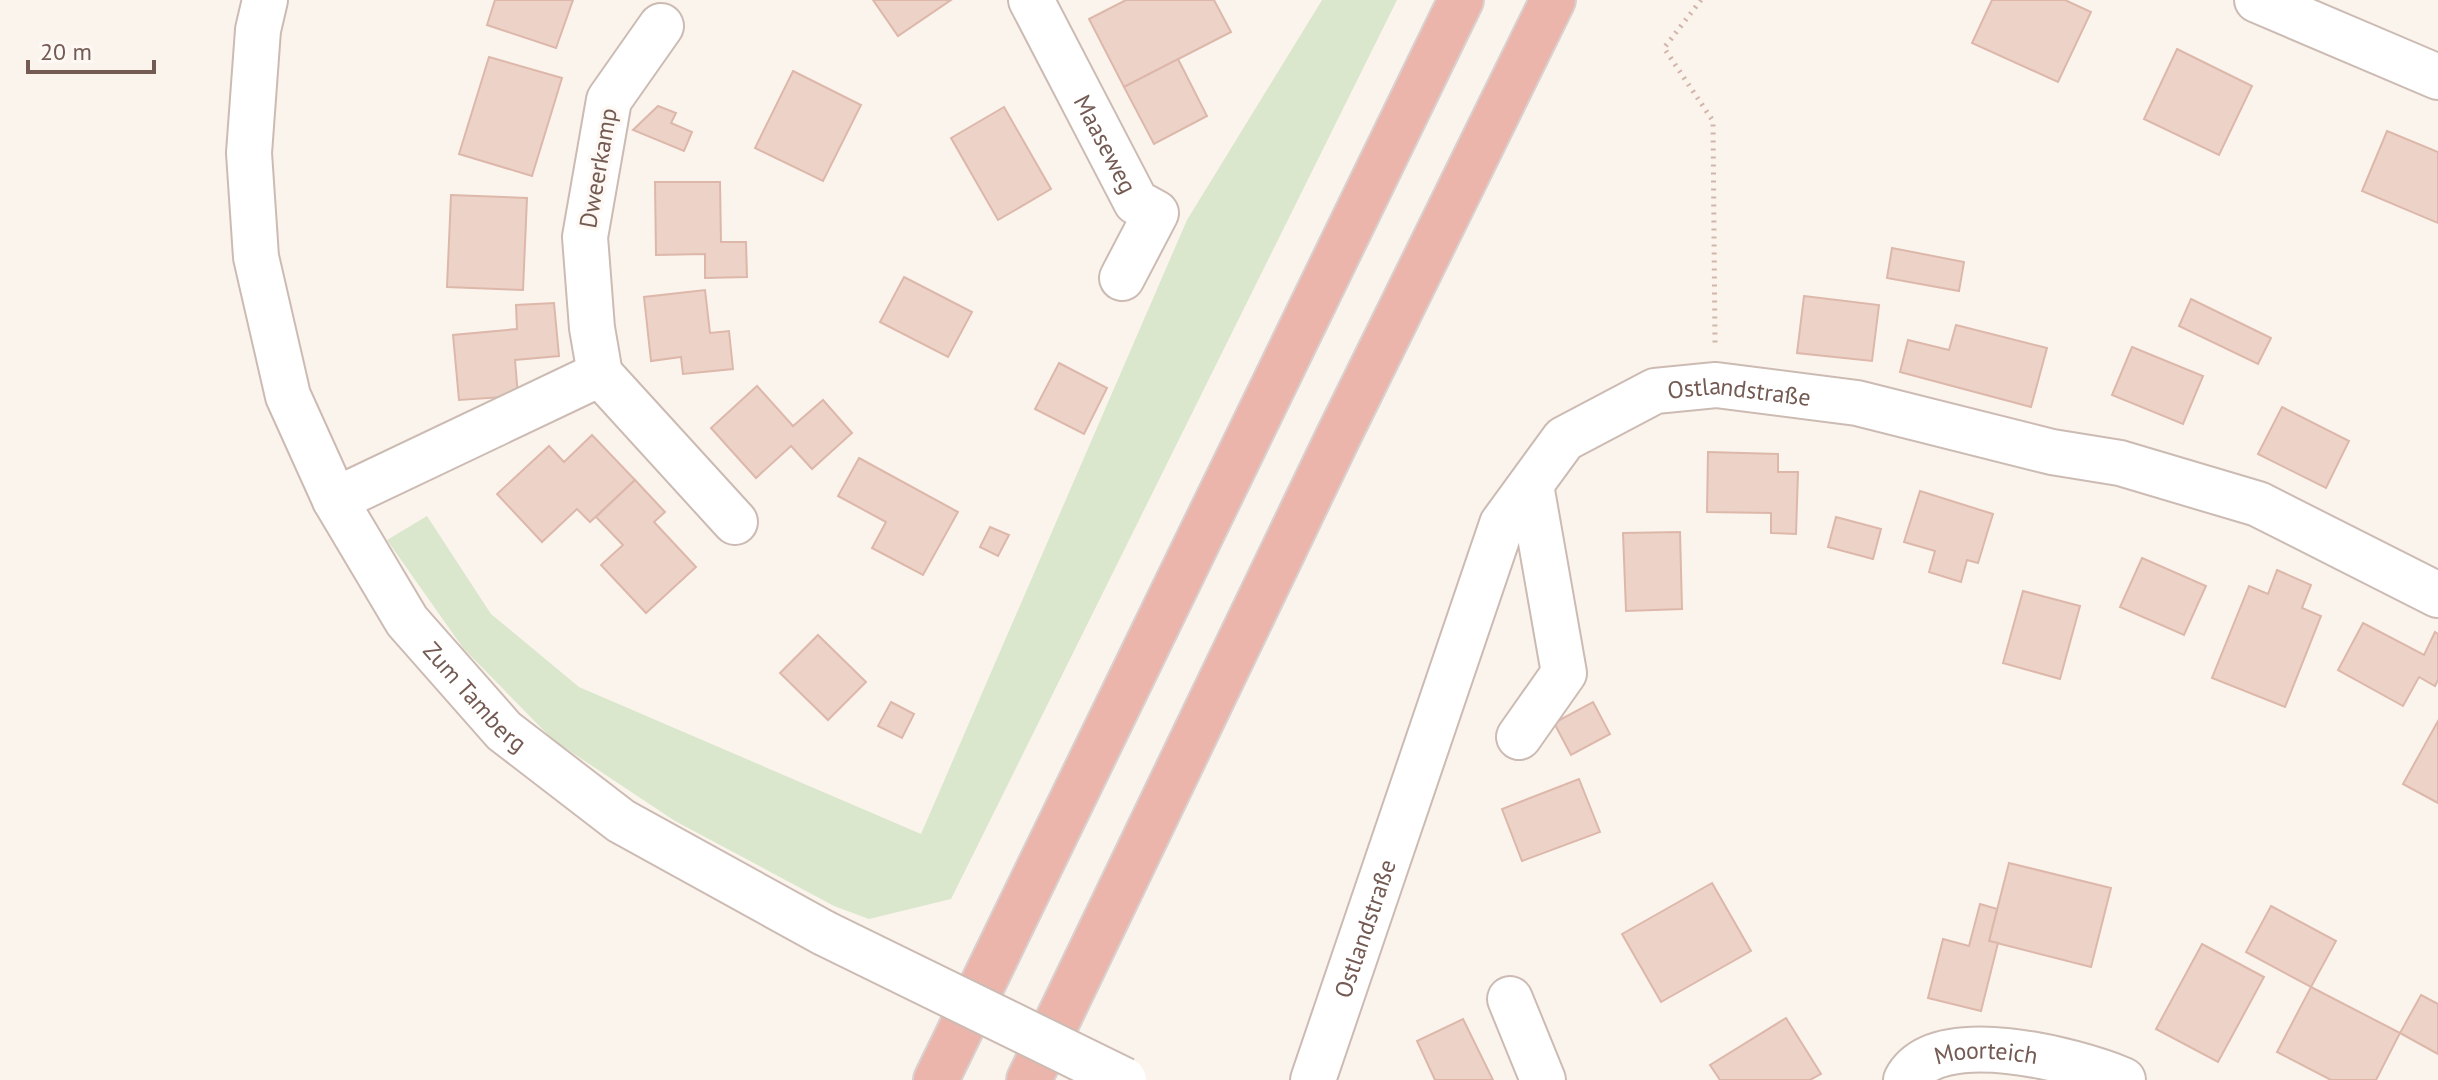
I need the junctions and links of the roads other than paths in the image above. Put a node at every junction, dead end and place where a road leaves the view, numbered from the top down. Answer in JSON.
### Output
{"nodes":[{"id":1,"x":265,"y":0,"type":"edge"},
{"id":2,"x":1031,"y":0,"type":"edge"},
{"id":3,"x":1461,"y":0,"type":"edge"},
{"id":4,"x":1553,"y":0,"type":"edge"},
{"id":5,"x":2257,"y":0,"type":"edge"},
{"id":6,"x":661,"y":26,"type":"dead end"},
{"id":7,"x":2438,"y":77,"type":"edge"},
{"id":8,"x":1122,"y":278,"type":"dead end"},
{"id":9,"x":600,"y":374,"type":"junction"},
{"id":10,"x":1531,"y":485,"type":"junction"},
{"id":11,"x":335,"y":500,"type":"junction"},
{"id":12,"x":735,"y":522,"type":"dead end"},
{"id":13,"x":2438,"y":595,"type":"edge"},
{"id":14,"x":1519,"y":737,"type":"dead end"},
{"id":15,"x":1510,"y":999,"type":"dead end"},
{"id":16,"x":936,"y":1080,"type":"edge"},
{"id":17,"x":1029,"y":1080,"type":"edge"},
{"id":18,"x":1124,"y":1080,"type":"edge"},
{"id":19,"x":1313,"y":1080,"type":"edge"},
{"id":20,"x":1543,"y":1080,"type":"edge"},
{"id":21,"x":1906,"y":1080,"type":"edge"},
{"id":22,"x":2123,"y":1080,"type":"edge"}],
"edges":[{"from":1,"to":11,"type":"street","name":"Zum Tamberg"},
{"from":2,"to":8,"type":"street","name":"Maaseweg"},
{"from":3,"to":16,"type":"highway"},
{"from":4,"to":17,"type":"highway"},
{"from":5,"to":7,"type":"street"},
{"from":6,"to":9,"type":"street","name":"Dweerkamp"},
{"from":9,"to":11,"type":"street"},
{"from":9,"to":12,"type":"street"},
{"from":10,"to":13,"type":"street","name":"Ostlandstraße"},
{"from":10,"to":14,"type":"street"},
{"from":10,"to":19,"type":"street","name":"Ostlandstraße"},
{"from":11,"to":18,"type":"street","name":"Zum Tamberg","bridge":true},
{"from":15,"to":20,"type":"street"},
{"from":21,"to":22,"type":"street","name":"Moorteich"}]}
